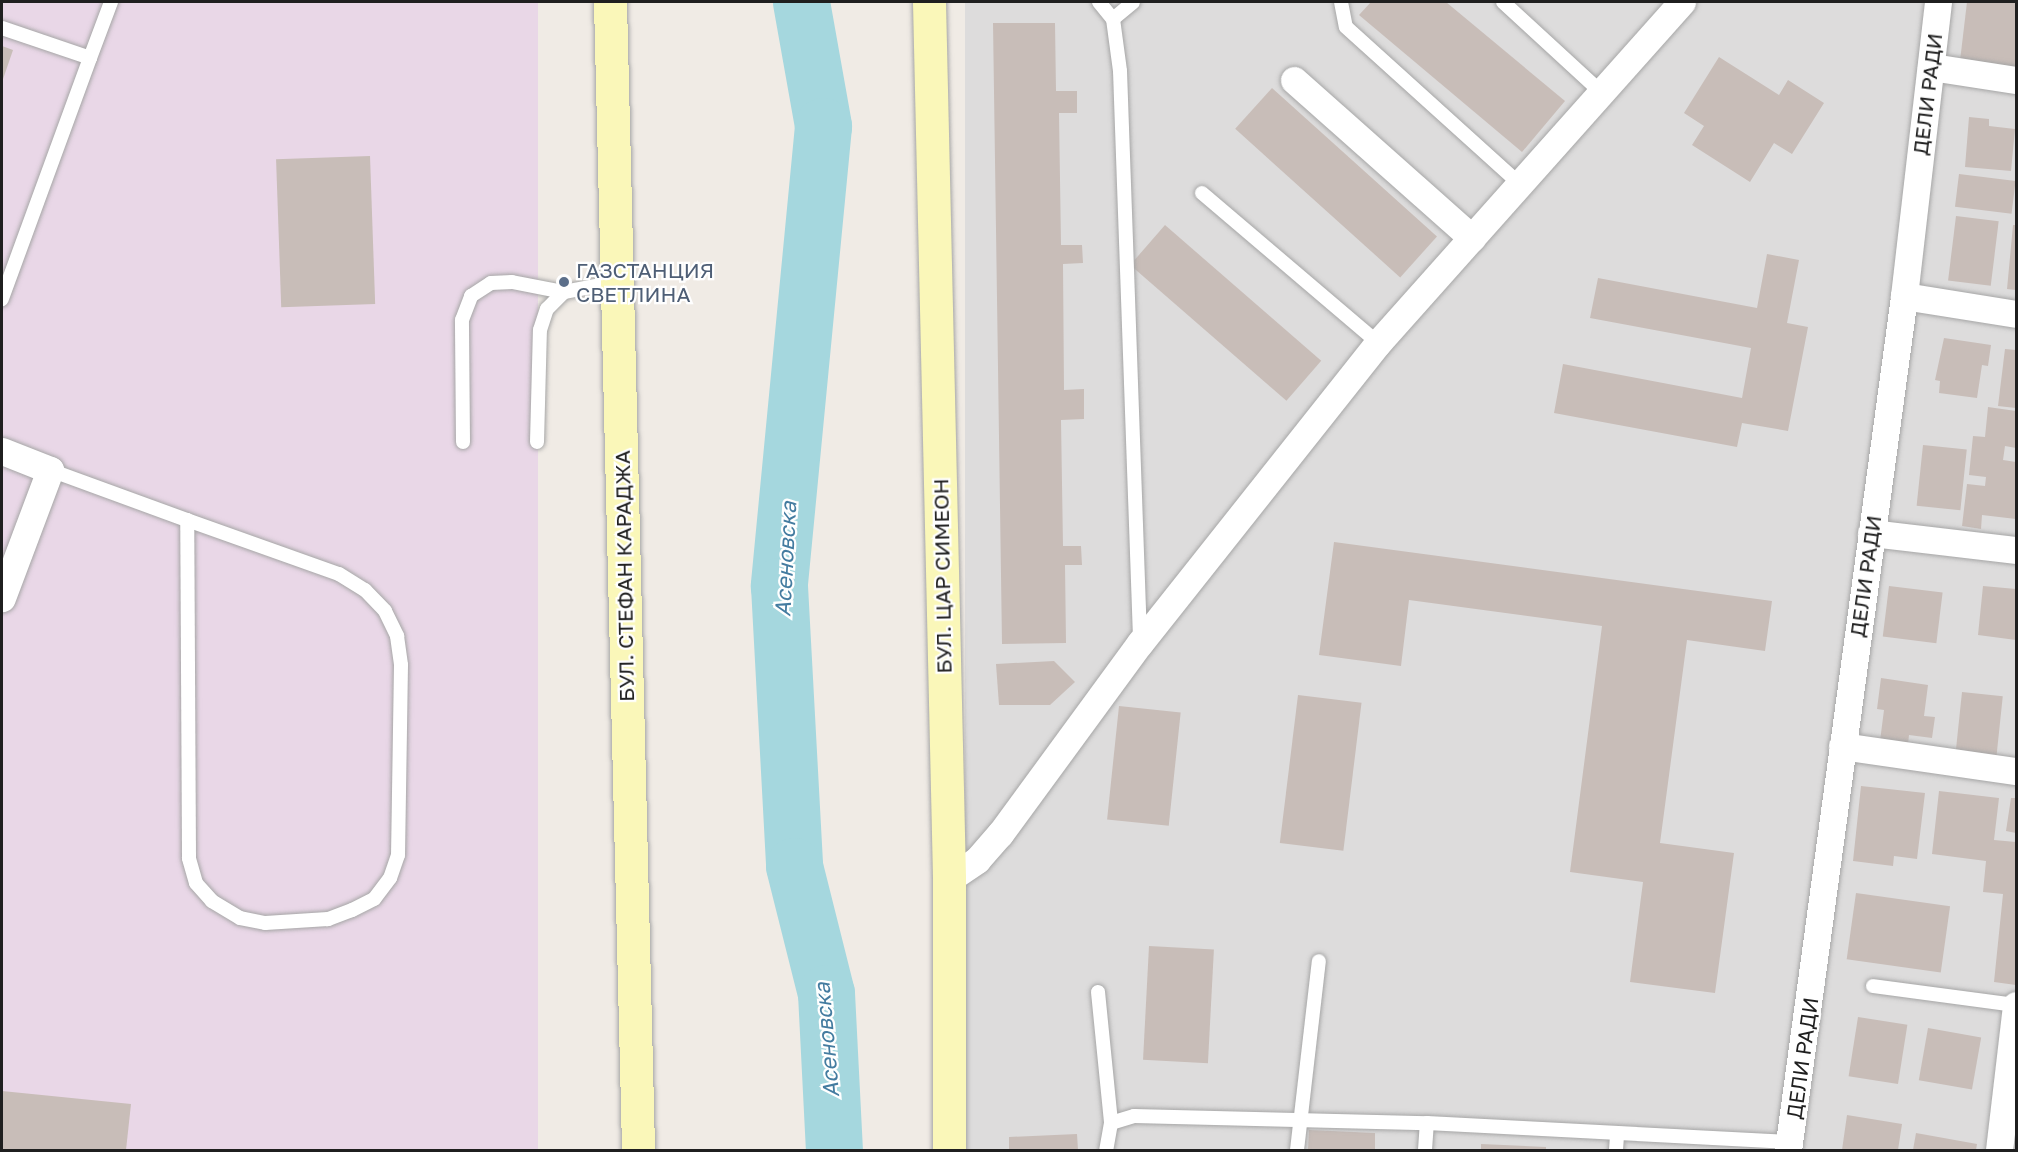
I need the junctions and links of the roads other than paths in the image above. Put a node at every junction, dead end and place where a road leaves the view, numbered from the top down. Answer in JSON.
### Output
{"nodes":[{"id":1,"x":111,"y":2,"type":"edge"},
{"id":2,"x":610,"y":2,"type":"edge"},
{"id":3,"x":929,"y":2,"type":"edge"},
{"id":4,"x":1099,"y":2,"type":"edge"},
{"id":5,"x":1133,"y":2,"type":"edge"},
{"id":6,"x":1341,"y":2,"type":"edge"},
{"id":7,"x":1503,"y":2,"type":"edge"},
{"id":8,"x":1682,"y":2,"type":"edge"},
{"id":9,"x":1938,"y":2,"type":"edge"},
{"id":10,"x":1113,"y":20,"type":"junction"},
{"id":11,"x":2,"y":28,"type":"edge"},
{"id":12,"x":90,"y":58,"type":"junction"},
{"id":13,"x":1931,"y":67,"type":"junction"},
{"id":14,"x":1294,"y":80,"type":"dead end"},
{"id":15,"x":2016,"y":80,"type":"edge"},
{"id":16,"x":1601,"y":92,"type":"junction"},
{"id":17,"x":1520,"y":184,"type":"junction"},
{"id":18,"x":1202,"y":194,"type":"dead end"},
{"id":19,"x":1472,"y":238,"type":"junction"},
{"id":20,"x":617,"y":282,"type":"junction"},
{"id":21,"x":564,"y":292,"type":"junction"},
{"id":22,"x":1904,"y":297,"type":"junction"},
{"id":23,"x":2,"y":299,"type":"edge"},
{"id":24,"x":2016,"y":314,"type":"edge"},
{"id":25,"x":1378,"y":343,"type":"junction"},
{"id":26,"x":463,"y":442,"type":"dead end"},
{"id":27,"x":537,"y":442,"type":"dead end"},
{"id":28,"x":2,"y":451,"type":"edge"},
{"id":29,"x":50,"y":470,"type":"junction"},
{"id":30,"x":187,"y":520,"type":"junction"},
{"id":31,"x":1871,"y":533,"type":"junction"},
{"id":32,"x":2016,"y":550,"type":"edge"},
{"id":33,"x":2,"y":598,"type":"edge"},
{"id":34,"x":1140,"y":643,"type":"junction"},
{"id":35,"x":1842,"y":746,"type":"junction"},
{"id":36,"x":2016,"y":771,"type":"edge"},
{"id":37,"x":949,"y":879,"type":"junction"},
{"id":38,"x":1319,"y":961,"type":"dead end"},
{"id":39,"x":1873,"y":986,"type":"dead end"},
{"id":40,"x":1098,"y":992,"type":"dead end"},
{"id":41,"x":2016,"y":1005,"type":"edge"},
{"id":42,"x":1299,"y":1121,"type":"junction"},
{"id":43,"x":1111,"y":1123,"type":"junction"},
{"id":44,"x":1426,"y":1123,"type":"junction"},
{"id":45,"x":1617,"y":1134,"type":"junction"},
{"id":46,"x":1789,"y":1146,"type":"edge"},
{"id":47,"x":638,"y":1150,"type":"edge"},
{"id":48,"x":949,"y":1150,"type":"edge"},
{"id":49,"x":1106,"y":1150,"type":"edge"},
{"id":50,"x":1297,"y":1150,"type":"edge"},
{"id":51,"x":1425,"y":1150,"type":"edge"},
{"id":52,"x":1616,"y":1150,"type":"edge"},
{"id":53,"x":1999,"y":1150,"type":"edge"}],
"edges":[{"from":1,"to":12,"type":"lane"},
{"from":2,"to":20,"type":"main road","name":"БУЛ. СТЕФАН КАРАДЖА"},
{"from":3,"to":37,"type":"main road","name":"БУЛ. ЦАР СИМЕОН"},
{"from":4,"to":10,"type":"lane"},
{"from":5,"to":10,"type":"lane"},
{"from":6,"to":17,"type":"lane"},
{"from":7,"to":16,"type":"lane"},
{"from":8,"to":16,"type":"street"},
{"from":9,"to":13,"type":"street","name":"ДЕЛИ РАДИ"},
{"from":10,"to":34,"type":"lane"},
{"from":11,"to":12,"type":"lane"},
{"from":12,"to":23,"type":"lane"},
{"from":13,"to":15,"type":"street"},
{"from":13,"to":22,"type":"street","name":"ДЕЛИ РАДИ"},
{"from":14,"to":19,"type":"street"},
{"from":16,"to":17,"type":"street"},
{"from":17,"to":19,"type":"street"},
{"from":18,"to":25,"type":"lane"},
{"from":19,"to":25,"type":"street"},
{"from":20,"to":21,"type":"lane"},
{"from":20,"to":47,"type":"main road","name":"БУЛ. СТЕФАН КАРАДЖА"},
{"from":21,"to":26,"type":"lane"},
{"from":21,"to":27,"type":"lane"},
{"from":22,"to":24,"type":"street"},
{"from":22,"to":31,"type":"street","name":"ДЕЛИ РАДИ"},
{"from":25,"to":34,"type":"street"},
{"from":28,"to":29,"type":"street"},
{"from":29,"to":30,"type":"lane"},
{"from":29,"to":33,"type":"street"},
{"from":30,"to":30,"type":"lane"},
{"from":31,"to":32,"type":"street"},
{"from":31,"to":35,"type":"street","name":"ДЕЛИ РАДИ"},
{"from":34,"to":37,"type":"street"},
{"from":35,"to":36,"type":"street"},
{"from":35,"to":46,"type":"street","name":"ДЕЛИ РАДИ"},
{"from":37,"to":48,"type":"main road","name":"БУЛ. ЦАР СИМЕОН"},
{"from":38,"to":42,"type":"lane"},
{"from":39,"to":41,"type":"lane"},
{"from":40,"to":43,"type":"lane"},
{"from":41,"to":53,"type":"street"},
{"from":42,"to":43,"type":"lane"},
{"from":42,"to":44,"type":"lane"},
{"from":42,"to":50,"type":"lane"},
{"from":43,"to":49,"type":"lane"},
{"from":44,"to":45,"type":"lane"},
{"from":44,"to":51,"type":"lane"},
{"from":45,"to":46,"type":"lane"},
{"from":45,"to":52,"type":"lane"}]}
